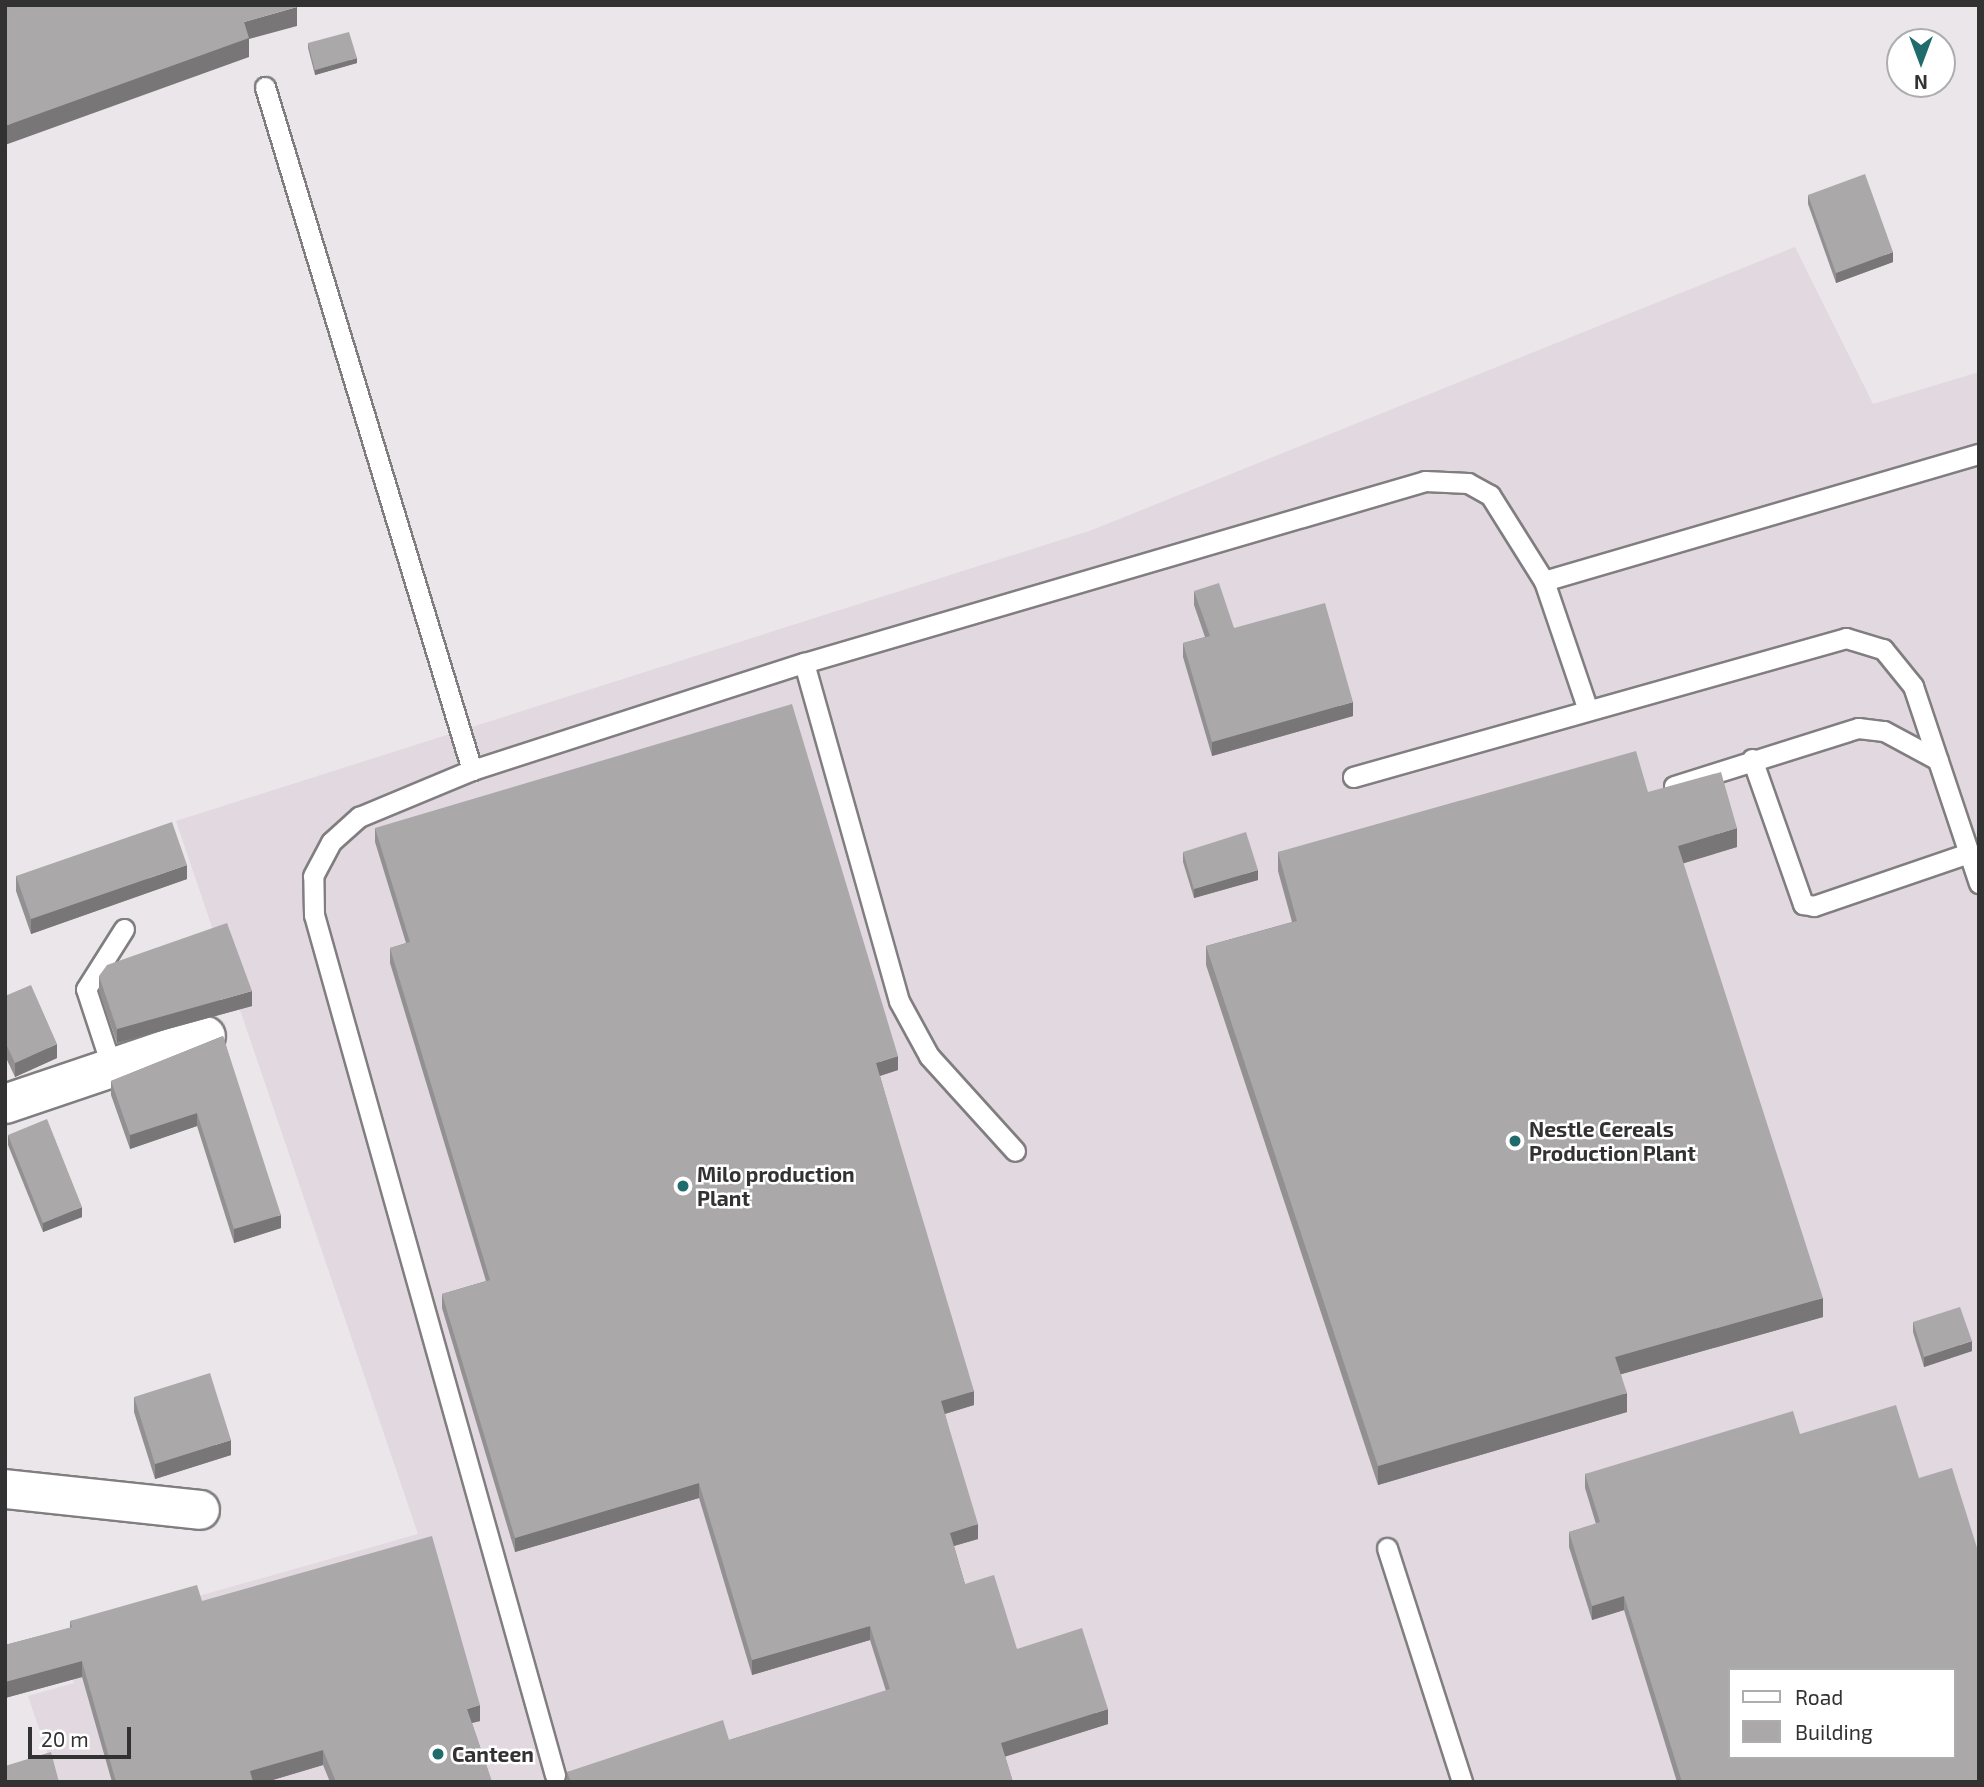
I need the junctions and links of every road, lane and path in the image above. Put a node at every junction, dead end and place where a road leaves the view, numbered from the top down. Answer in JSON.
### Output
{"nodes":[{"id":1,"x":265,"y":87,"type":"dead end"},
{"id":2,"x":1979,"y":454,"type":"edge"},
{"id":3,"x":1545,"y":582,"type":"junction"},
{"id":4,"x":804,"y":663,"type":"junction"},
{"id":5,"x":1588,"y":710,"type":"junction"},
{"id":6,"x":1752,"y":759,"type":"junction"},
{"id":7,"x":1938,"y":760,"type":"junction"},
{"id":8,"x":472,"y":770,"type":"junction"},
{"id":9,"x":1353,"y":777,"type":"dead end"},
{"id":10,"x":1674,"y":786,"type":"edge"},
{"id":11,"x":1970,"y":839,"type":"edge"},
{"id":12,"x":1979,"y":883,"type":"edge"},
{"id":13,"x":124,"y":929,"type":"dead end"},
{"id":14,"x":206,"y":1036,"type":"dead end"},
{"id":15,"x":112,"y":1068,"type":"junction"},
{"id":16,"x":5,"y":1104,"type":"edge"},
{"id":17,"x":1015,"y":1151,"type":"dead end"},
{"id":18,"x":5,"y":1489,"type":"edge"},
{"id":19,"x":200,"y":1510,"type":"dead end"},
{"id":20,"x":1387,"y":1548,"type":"dead end"},
{"id":21,"x":555,"y":1775,"type":"dead end"},
{"id":22,"x":1462,"y":1782,"type":"edge"}],
"edges":[{"from":1,"to":8,"type":"lane"},
{"from":2,"to":3,"type":"lane"},
{"from":3,"to":4,"type":"lane"},
{"from":3,"to":5,"type":"lane"},
{"from":4,"to":8,"type":"lane"},
{"from":4,"to":17,"type":"lane"},
{"from":5,"to":7,"type":"lane"},
{"from":5,"to":9,"type":"lane"},
{"from":6,"to":7,"type":"lane"},
{"from":6,"to":10,"type":"lane"},
{"from":6,"to":11,"type":"lane"},
{"from":7,"to":11,"type":"lane"},
{"from":8,"to":21,"type":"lane"},
{"from":11,"to":12,"type":"lane"},
{"from":13,"to":15,"type":"lane"},
{"from":14,"to":15,"type":"street"},
{"from":15,"to":16,"type":"street"},
{"from":18,"to":19,"type":"street"},
{"from":20,"to":22,"type":"lane"}]}
